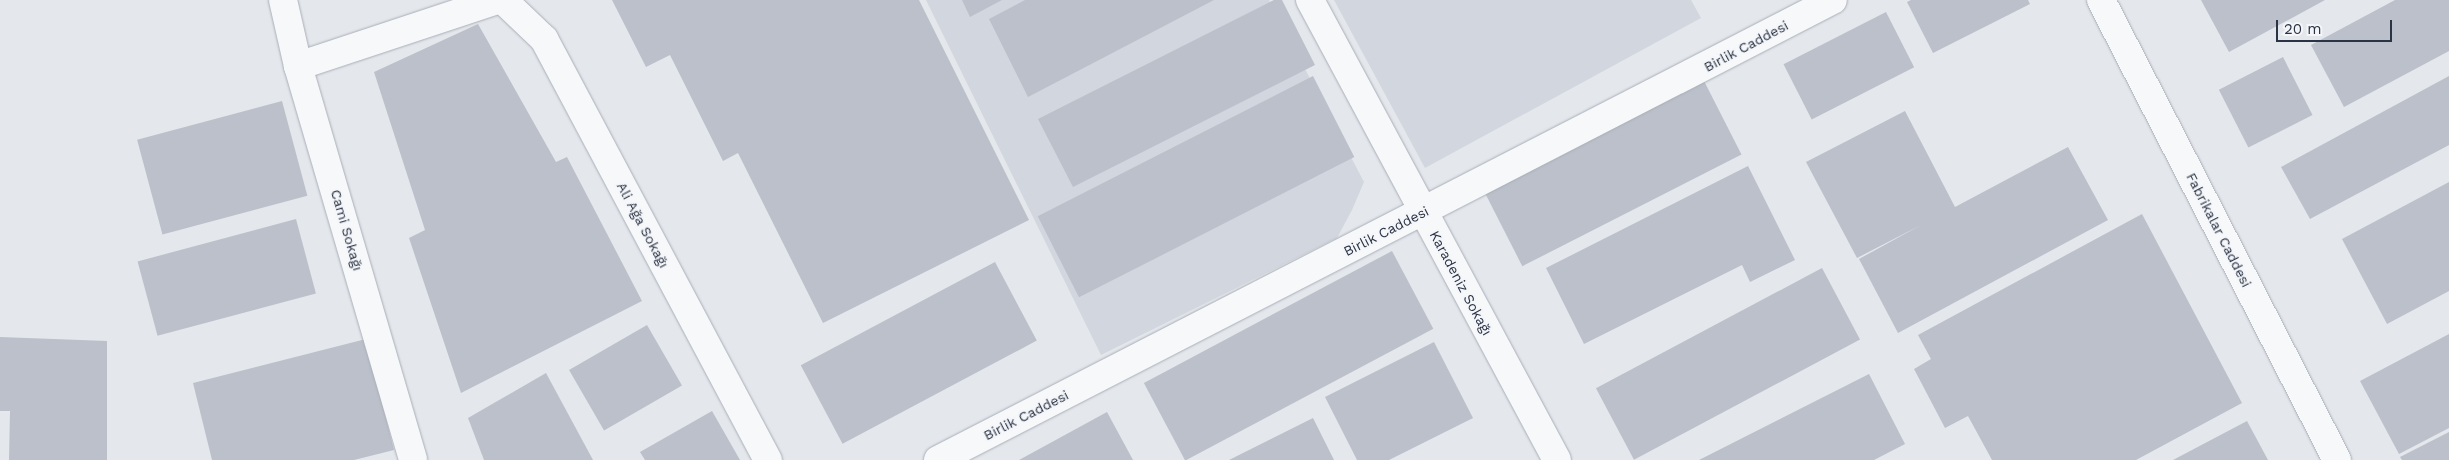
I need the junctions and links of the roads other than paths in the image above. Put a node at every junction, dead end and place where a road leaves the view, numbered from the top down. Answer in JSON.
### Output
{"nodes":[{"id":1,"x":283,"y":0,"type":"edge"},
{"id":2,"x":497,"y":0,"type":"edge"},
{"id":3,"x":503,"y":0,"type":"edge"},
{"id":4,"x":1310,"y":0,"type":"edge"},
{"id":5,"x":1833,"y":0,"type":"edge"},
{"id":6,"x":2101,"y":0,"type":"edge"},
{"id":7,"x":298,"y":66,"type":"junction"},
{"id":8,"x":1423,"y":213,"type":"junction"},
{"id":9,"x":413,"y":460,"type":"edge"},
{"id":10,"x":768,"y":460,"type":"edge"},
{"id":11,"x":938,"y":460,"type":"edge"},
{"id":12,"x":1557,"y":460,"type":"edge"},
{"id":13,"x":2337,"y":460,"type":"edge"}],
"edges":[{"from":1,"to":7,"type":"street","name":"Cami Sokağı"},
{"from":2,"to":7,"type":"street"},
{"from":3,"to":10,"type":"street","name":"Ali Ağa Sokağı"},
{"from":4,"to":8,"type":"street","name":"Karadeniz Sokağı"},
{"from":5,"to":8,"type":"street","name":"Birlik Caddesi"},
{"from":6,"to":13,"type":"street","name":"Fabrikalar Caddesi"},
{"from":7,"to":9,"type":"street","name":"Cami Sokağı"},
{"from":8,"to":11,"type":"street","name":"Birlik Caddesi"},
{"from":8,"to":12,"type":"street","name":"Karadeniz Sokağı"}]}
